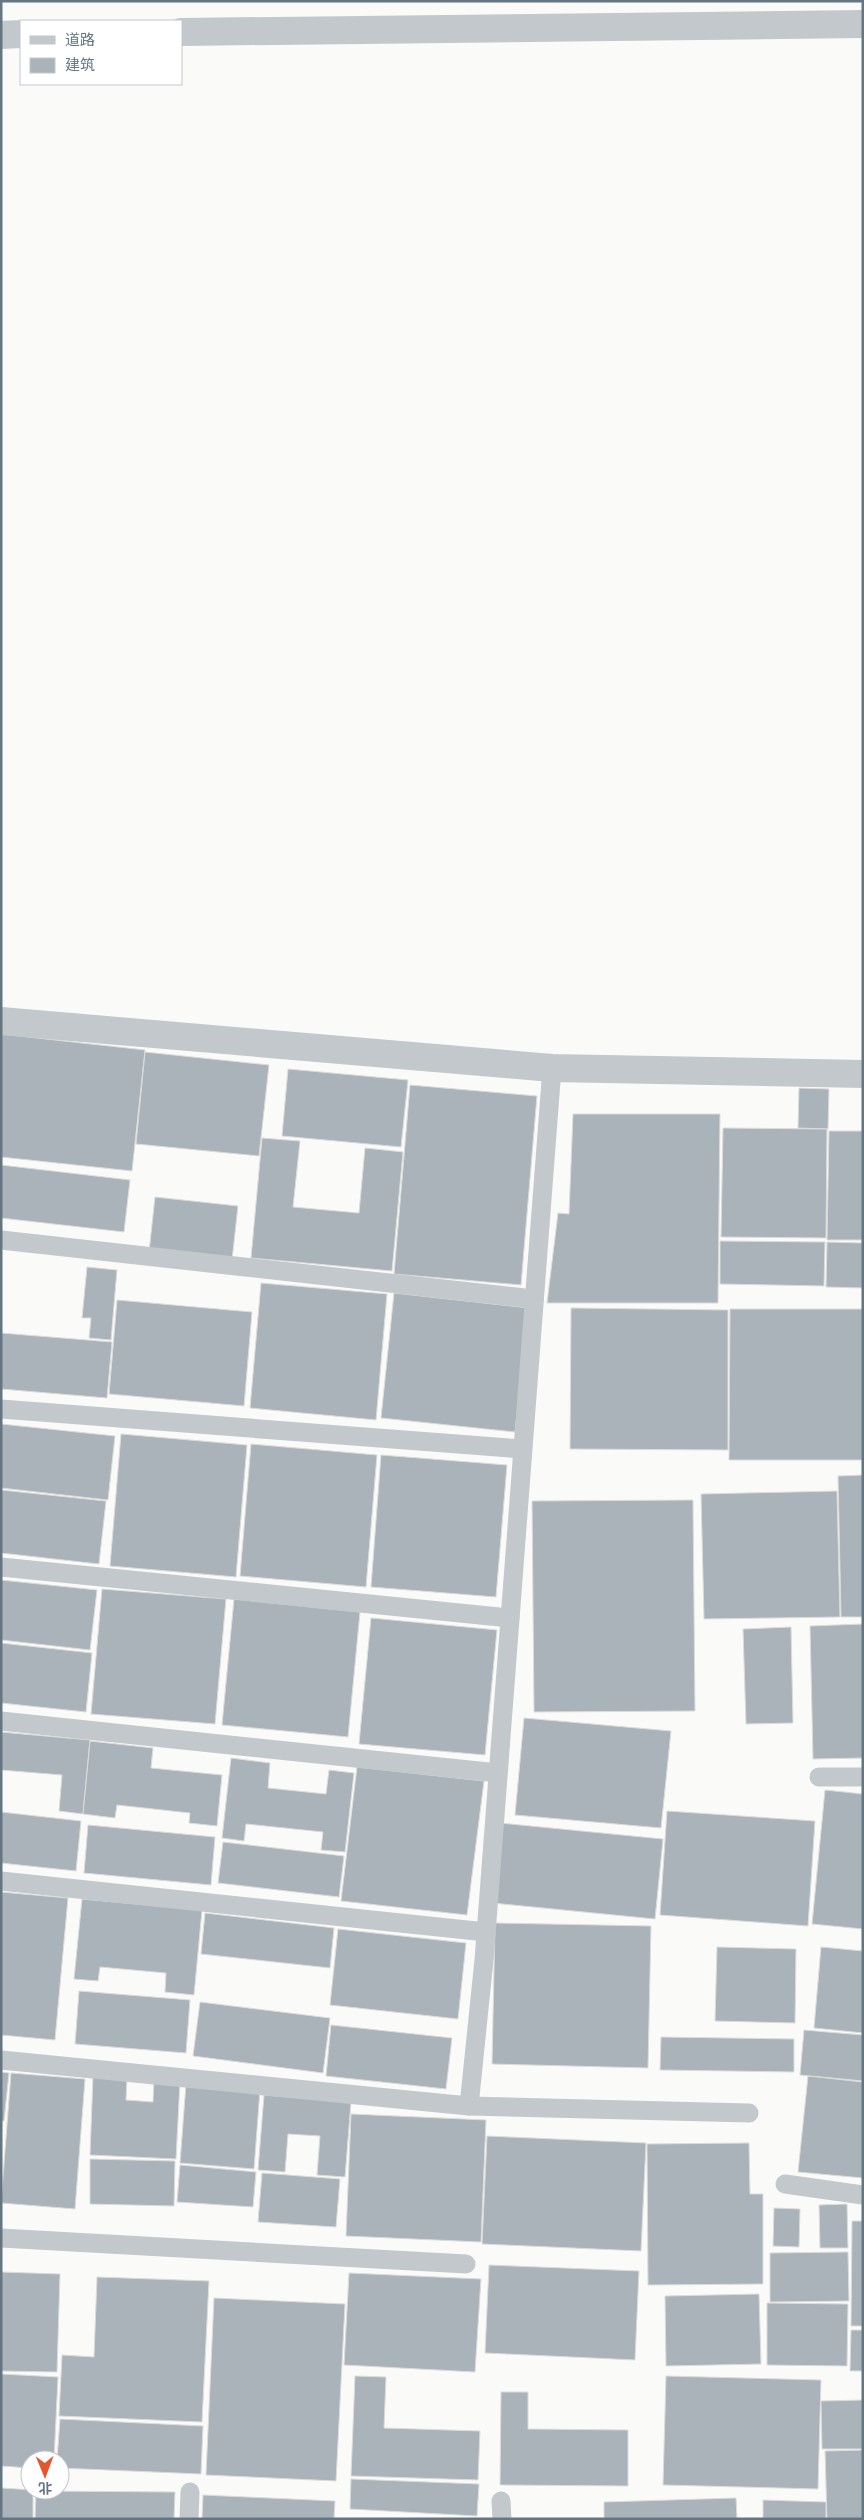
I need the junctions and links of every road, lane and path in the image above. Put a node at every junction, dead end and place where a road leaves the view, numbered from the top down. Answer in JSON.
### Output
{"nodes":[{"id":1,"x":863,"y":24,"type":"edge"},
{"id":2,"x":182,"y":32,"type":"edge"},
{"id":3,"x":20,"y":34,"type":"edge"},
{"id":4,"x":1,"y":35,"type":"edge"},
{"id":5,"x":1,"y":1021,"type":"edge"},
{"id":6,"x":552,"y":1068,"type":"junction"},
{"id":7,"x":863,"y":1074,"type":"edge"},
{"id":8,"x":1,"y":1240,"type":"edge"},
{"id":9,"x":534,"y":1299,"type":"junction"},
{"id":10,"x":1,"y":1409,"type":"edge"},
{"id":11,"x":522,"y":1449,"type":"junction"},
{"id":12,"x":1,"y":1567,"type":"edge"},
{"id":13,"x":510,"y":1618,"type":"junction"},
{"id":14,"x":1,"y":1721,"type":"edge"},
{"id":15,"x":498,"y":1773,"type":"junction"},
{"id":16,"x":819,"y":1777,"type":"dead end"},
{"id":17,"x":863,"y":1777,"type":"edge"},
{"id":18,"x":1,"y":1881,"type":"edge"},
{"id":19,"x":486,"y":1932,"type":"junction"},
{"id":20,"x":1,"y":2060,"type":"edge"},
{"id":21,"x":469,"y":2106,"type":"junction"},
{"id":22,"x":749,"y":2113,"type":"dead end"},
{"id":23,"x":785,"y":2184,"type":"dead end"},
{"id":24,"x":863,"y":2195,"type":"edge"},
{"id":25,"x":1,"y":2238,"type":"edge"},
{"id":26,"x":466,"y":2264,"type":"dead end"},
{"id":27,"x":190,"y":2492,"type":"dead end"},
{"id":28,"x":189,"y":2519,"type":"edge"}],
"edges":[{"from":1,"to":2,"type":"street"},
{"from":3,"to":4,"type":"street"},
{"from":5,"to":6,"type":"street"},
{"from":6,"to":7,"type":"street"},
{"from":6,"to":9,"type":"lane"},
{"from":8,"to":9,"type":"lane"},
{"from":9,"to":11,"type":"lane"},
{"from":10,"to":11,"type":"lane"},
{"from":11,"to":13,"type":"lane"},
{"from":12,"to":13,"type":"lane"},
{"from":13,"to":15,"type":"lane"},
{"from":14,"to":15,"type":"lane"},
{"from":15,"to":19,"type":"lane"},
{"from":16,"to":17,"type":"lane"},
{"from":18,"to":19,"type":"lane"},
{"from":19,"to":21,"type":"lane"},
{"from":20,"to":21,"type":"lane"},
{"from":21,"to":22,"type":"lane"},
{"from":23,"to":24,"type":"lane"},
{"from":25,"to":26,"type":"lane"},
{"from":27,"to":28,"type":"lane"}]}
